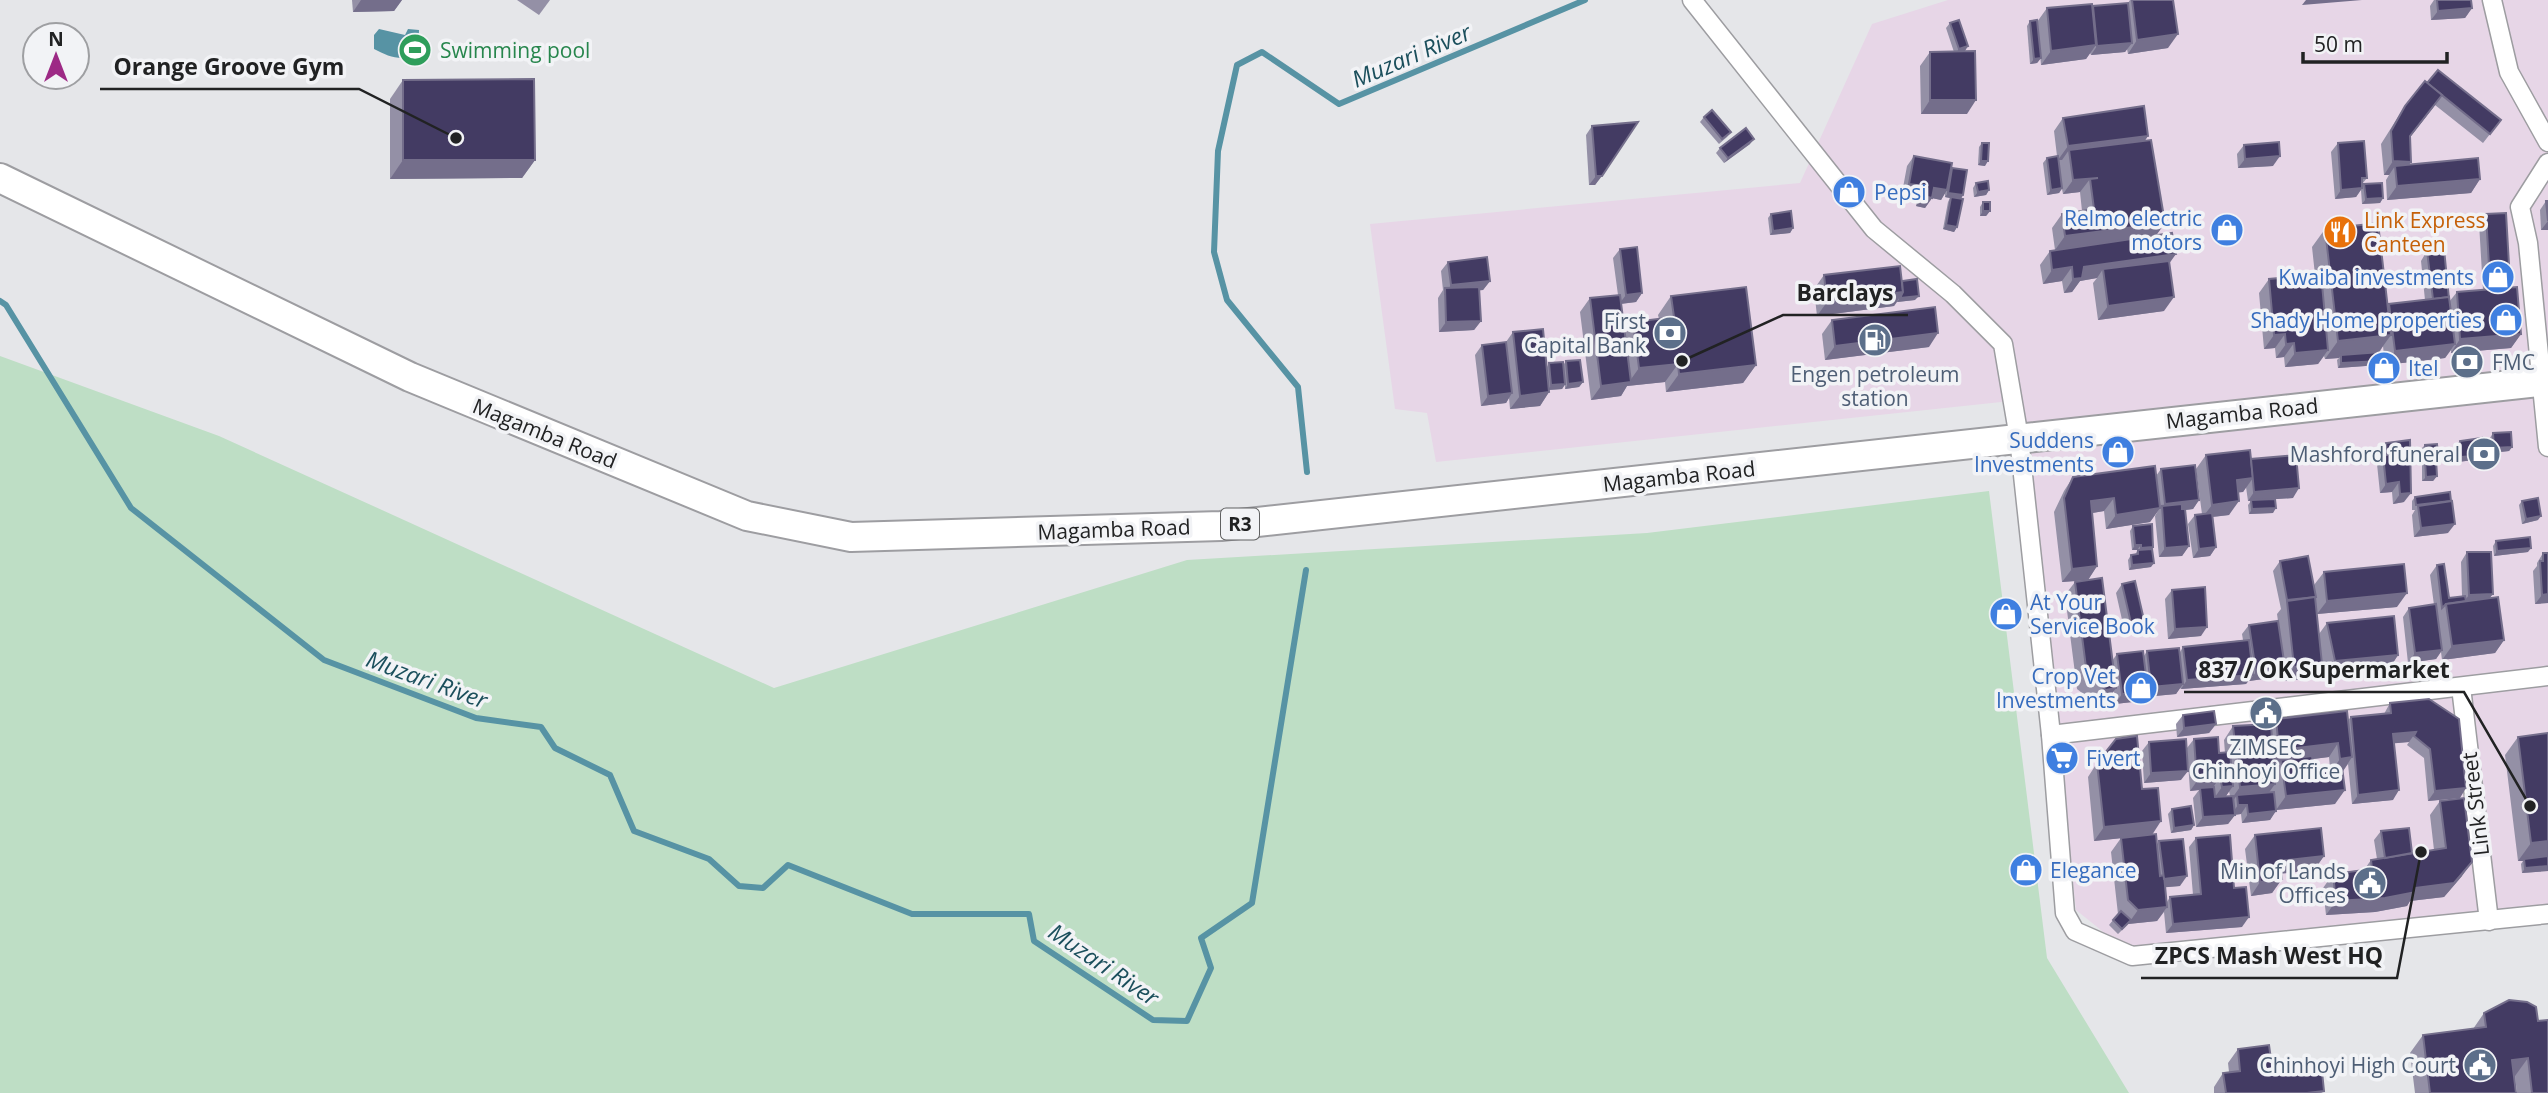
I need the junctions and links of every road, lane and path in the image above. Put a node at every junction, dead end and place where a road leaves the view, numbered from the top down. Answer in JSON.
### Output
{"nodes":[{"id":1,"x":1692,"y":0,"type":"edge"},
{"id":2,"x":2492,"y":0,"type":"edge"},
{"id":3,"x":2548,"y":142,"type":"edge"},
{"id":4,"x":2548,"y":163,"type":"edge"},
{"id":5,"x":0,"y":178,"type":"edge"},
{"id":6,"x":2544,"y":381,"type":"edge"},
{"id":7,"x":2019,"y":438,"type":"junction"},
{"id":8,"x":2548,"y":447,"type":"edge"},
{"id":9,"x":2548,"y":676,"type":"edge"},
{"id":10,"x":2461,"y":687,"type":"junction"},
{"id":11,"x":2051,"y":735,"type":"junction"},
{"id":12,"x":2548,"y":914,"type":"edge"},
{"id":13,"x":2489,"y":921,"type":"junction"}],
"edges":[{"from":1,"to":7,"type":"street"},
{"from":2,"to":3,"type":"street"},
{"from":4,"to":6,"type":"street"},
{"from":5,"to":7,"type":"highway","name":"Magamba Road","number":"R3"},
{"from":6,"to":7,"type":"highway","name":"Magamba Road","number":"R3"},
{"from":6,"to":8,"type":"street"},
{"from":7,"to":11,"type":"street"},
{"from":9,"to":10,"type":"street"},
{"from":10,"to":11,"type":"street"},
{"from":10,"to":13,"type":"street","name":"Link Street"},
{"from":11,"to":13,"type":"street"},
{"from":12,"to":13,"type":"street"}]}
